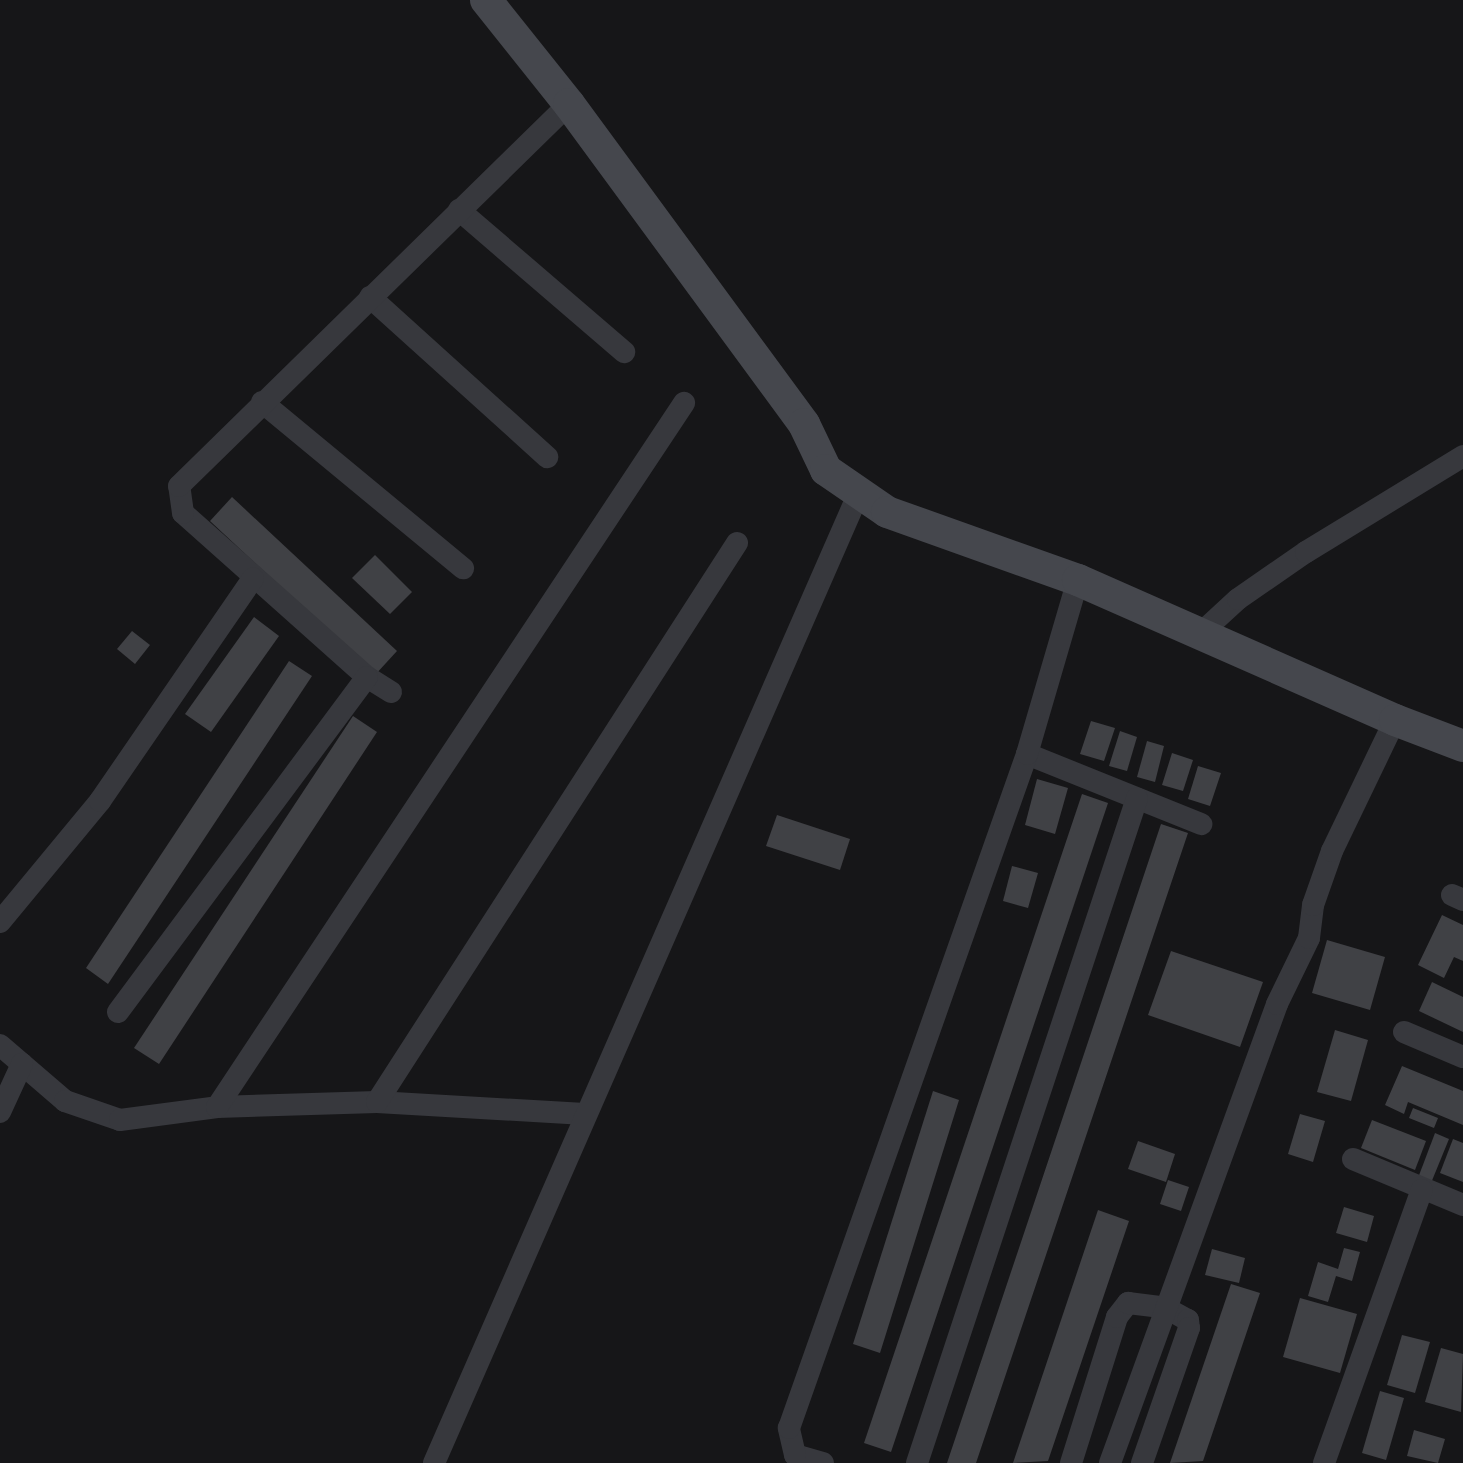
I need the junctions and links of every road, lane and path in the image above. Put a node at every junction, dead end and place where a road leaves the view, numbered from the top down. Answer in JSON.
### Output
{"nodes":[{"id":1,"x":486,"y":0,"type":"edge"},
{"id":2,"x":569,"y":104,"type":"junction"},
{"id":3,"x":459,"y":210,"type":"junction"},
{"id":4,"x":370,"y":297,"type":"junction"},
{"id":5,"x":624,"y":352,"type":"dead end"},
{"id":6,"x":262,"y":402,"type":"junction"},
{"id":7,"x":684,"y":403,"type":"dead end"},
{"id":8,"x":1463,"y":456,"type":"edge"},
{"id":9,"x":547,"y":457,"type":"dead end"},
{"id":10,"x":858,"y":495,"type":"junction"},
{"id":11,"x":737,"y":543,"type":"dead end"},
{"id":12,"x":463,"y":568,"type":"dead end"},
{"id":13,"x":253,"y":578,"type":"junction"},
{"id":14,"x":1078,"y":580,"type":"junction"},
{"id":15,"x":1201,"y":633,"type":"junction"},
{"id":16,"x":367,"y":677,"type":"junction"},
{"id":17,"x":391,"y":692,"type":"dead end"},
{"id":18,"x":1395,"y":720,"type":"junction"},
{"id":19,"x":1463,"y":746,"type":"edge"},
{"id":20,"x":1027,"y":754,"type":"junction"},
{"id":21,"x":1137,"y":798,"type":"junction"},
{"id":22,"x":1201,"y":824,"type":"dead end"},
{"id":23,"x":0,"y":922,"type":"edge"},
{"id":24,"x":118,"y":1012,"type":"dead end"},
{"id":25,"x":1404,"y":1032,"type":"dead end"},
{"id":26,"x":0,"y":1045,"type":"edge"},
{"id":27,"x":1463,"y":1057,"type":"edge"},
{"id":28,"x":22,"y":1064,"type":"junction"},
{"id":29,"x":377,"y":1102,"type":"junction"},
{"id":30,"x":217,"y":1107,"type":"junction"},
{"id":31,"x":0,"y":1112,"type":"edge"},
{"id":32,"x":585,"y":1114,"type":"junction"},
{"id":33,"x":1353,"y":1159,"type":"dead end"},
{"id":34,"x":1422,"y":1190,"type":"junction"},
{"id":35,"x":1463,"y":1205,"type":"edge"},
{"id":36,"x":1166,"y":1308,"type":"junction"},
{"id":37,"x":434,"y":1463,"type":"edge"},
{"id":38,"x":823,"y":1463,"type":"edge"},
{"id":39,"x":917,"y":1463,"type":"edge"},
{"id":40,"x":1071,"y":1463,"type":"edge"},
{"id":41,"x":1110,"y":1463,"type":"edge"},
{"id":42,"x":1142,"y":1463,"type":"edge"},
{"id":43,"x":1324,"y":1463,"type":"edge"}],
"edges":[{"from":1,"to":2,"type":"street"},
{"from":2,"to":3,"type":"street"},
{"from":2,"to":10,"type":"street"},
{"from":3,"to":4,"type":"street"},
{"from":3,"to":5,"type":"street"},
{"from":4,"to":6,"type":"street"},
{"from":4,"to":9,"type":"street"},
{"from":6,"to":12,"type":"street"},
{"from":6,"to":13,"type":"street"},
{"from":7,"to":30,"type":"street"},
{"from":8,"to":15,"type":"street"},
{"from":10,"to":14,"type":"street"},
{"from":10,"to":32,"type":"street"},
{"from":11,"to":29,"type":"street"},
{"from":13,"to":16,"type":"street"},
{"from":13,"to":23,"type":"street"},
{"from":14,"to":15,"type":"street"},
{"from":14,"to":20,"type":"street"},
{"from":15,"to":18,"type":"street"},
{"from":16,"to":17,"type":"street"},
{"from":16,"to":24,"type":"street"},
{"from":18,"to":19,"type":"street"},
{"from":18,"to":36,"type":"street"},
{"from":20,"to":21,"type":"street"},
{"from":20,"to":38,"type":"street"},
{"from":21,"to":22,"type":"street"},
{"from":21,"to":39,"type":"street"},
{"from":25,"to":27,"type":"street"},
{"from":26,"to":28,"type":"street"},
{"from":28,"to":30,"type":"street"},
{"from":28,"to":31,"type":"street"},
{"from":29,"to":30,"type":"street"},
{"from":29,"to":32,"type":"street"},
{"from":32,"to":37,"type":"street"},
{"from":33,"to":34,"type":"street"},
{"from":34,"to":35,"type":"street"},
{"from":34,"to":43,"type":"street"},
{"from":36,"to":40,"type":"street"},
{"from":36,"to":41,"type":"street"},
{"from":36,"to":42,"type":"street"}]}
